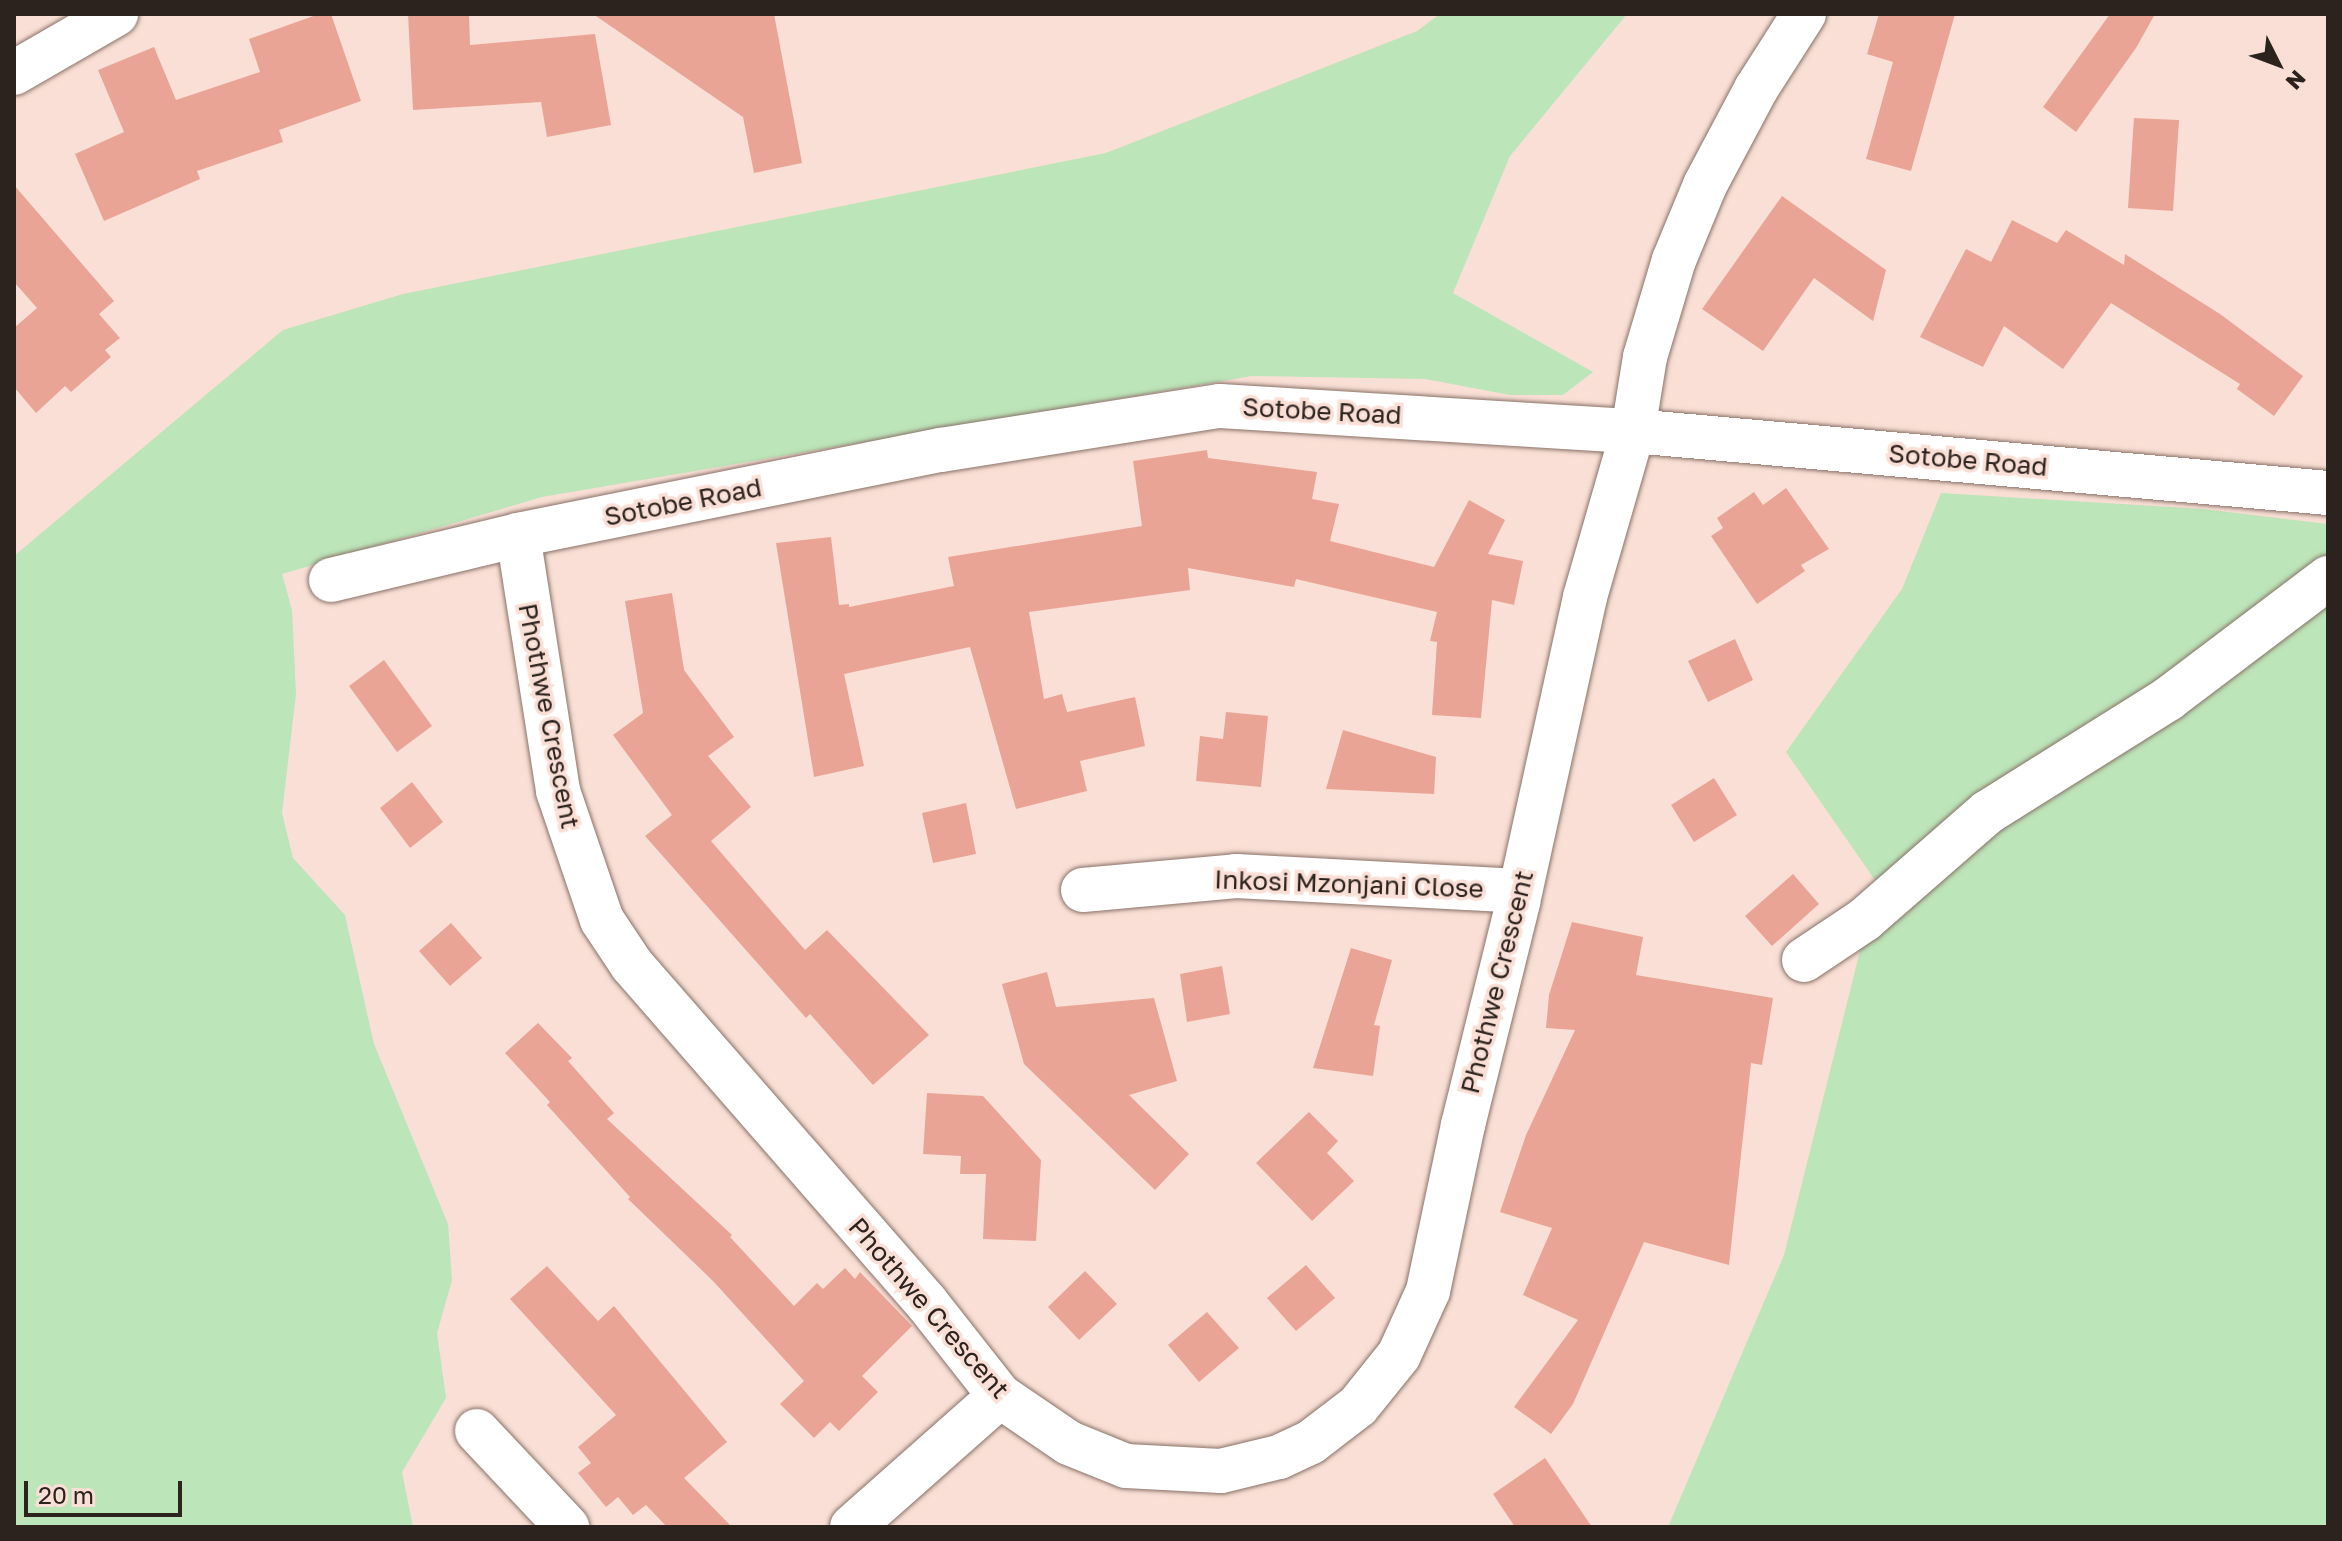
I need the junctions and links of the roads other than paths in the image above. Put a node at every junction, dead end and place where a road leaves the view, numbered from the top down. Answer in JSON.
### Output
{"nodes":[{"id":1,"x":116,"y":14,"type":"edge"},
{"id":2,"x":1804,"y":14,"type":"edge"},
{"id":3,"x":14,"y":73,"type":"edge"},
{"id":4,"x":1633,"y":431,"type":"junction"},
{"id":5,"x":2328,"y":493,"type":"edge"},
{"id":6,"x":518,"y":535,"type":"junction"},
{"id":7,"x":2328,"y":578,"type":"edge"},
{"id":8,"x":331,"y":580,"type":"dead end"},
{"id":9,"x":1083,"y":890,"type":"dead end"},
{"id":10,"x":1520,"y":891,"type":"junction"},
{"id":11,"x":1804,"y":960,"type":"dead end"},
{"id":12,"x":1000,"y":1396,"type":"junction"},
{"id":13,"x":477,"y":1431,"type":"dead end"},
{"id":14,"x":567,"y":1527,"type":"edge"},
{"id":15,"x":852,"y":1527,"type":"edge"}],
"edges":[{"from":1,"to":3,"type":"street"},
{"from":2,"to":4,"type":"street","name":"Phothwe Crescent"},
{"from":4,"to":5,"type":"street","name":"Sotobe Road"},
{"from":4,"to":6,"type":"street","name":"Sotobe Road"},
{"from":4,"to":10,"type":"street","name":"Phothwe Crescent"},
{"from":6,"to":8,"type":"street","name":"Sotobe Road"},
{"from":6,"to":12,"type":"street","name":"Phothwe Crescent"},
{"from":7,"to":11,"type":"street"},
{"from":9,"to":10,"type":"street","name":"Inkosi Mzonjani Close"},
{"from":10,"to":12,"type":"street","name":"Phothwe Crescent"},
{"from":12,"to":15,"type":"street"},
{"from":13,"to":14,"type":"street"}]}
